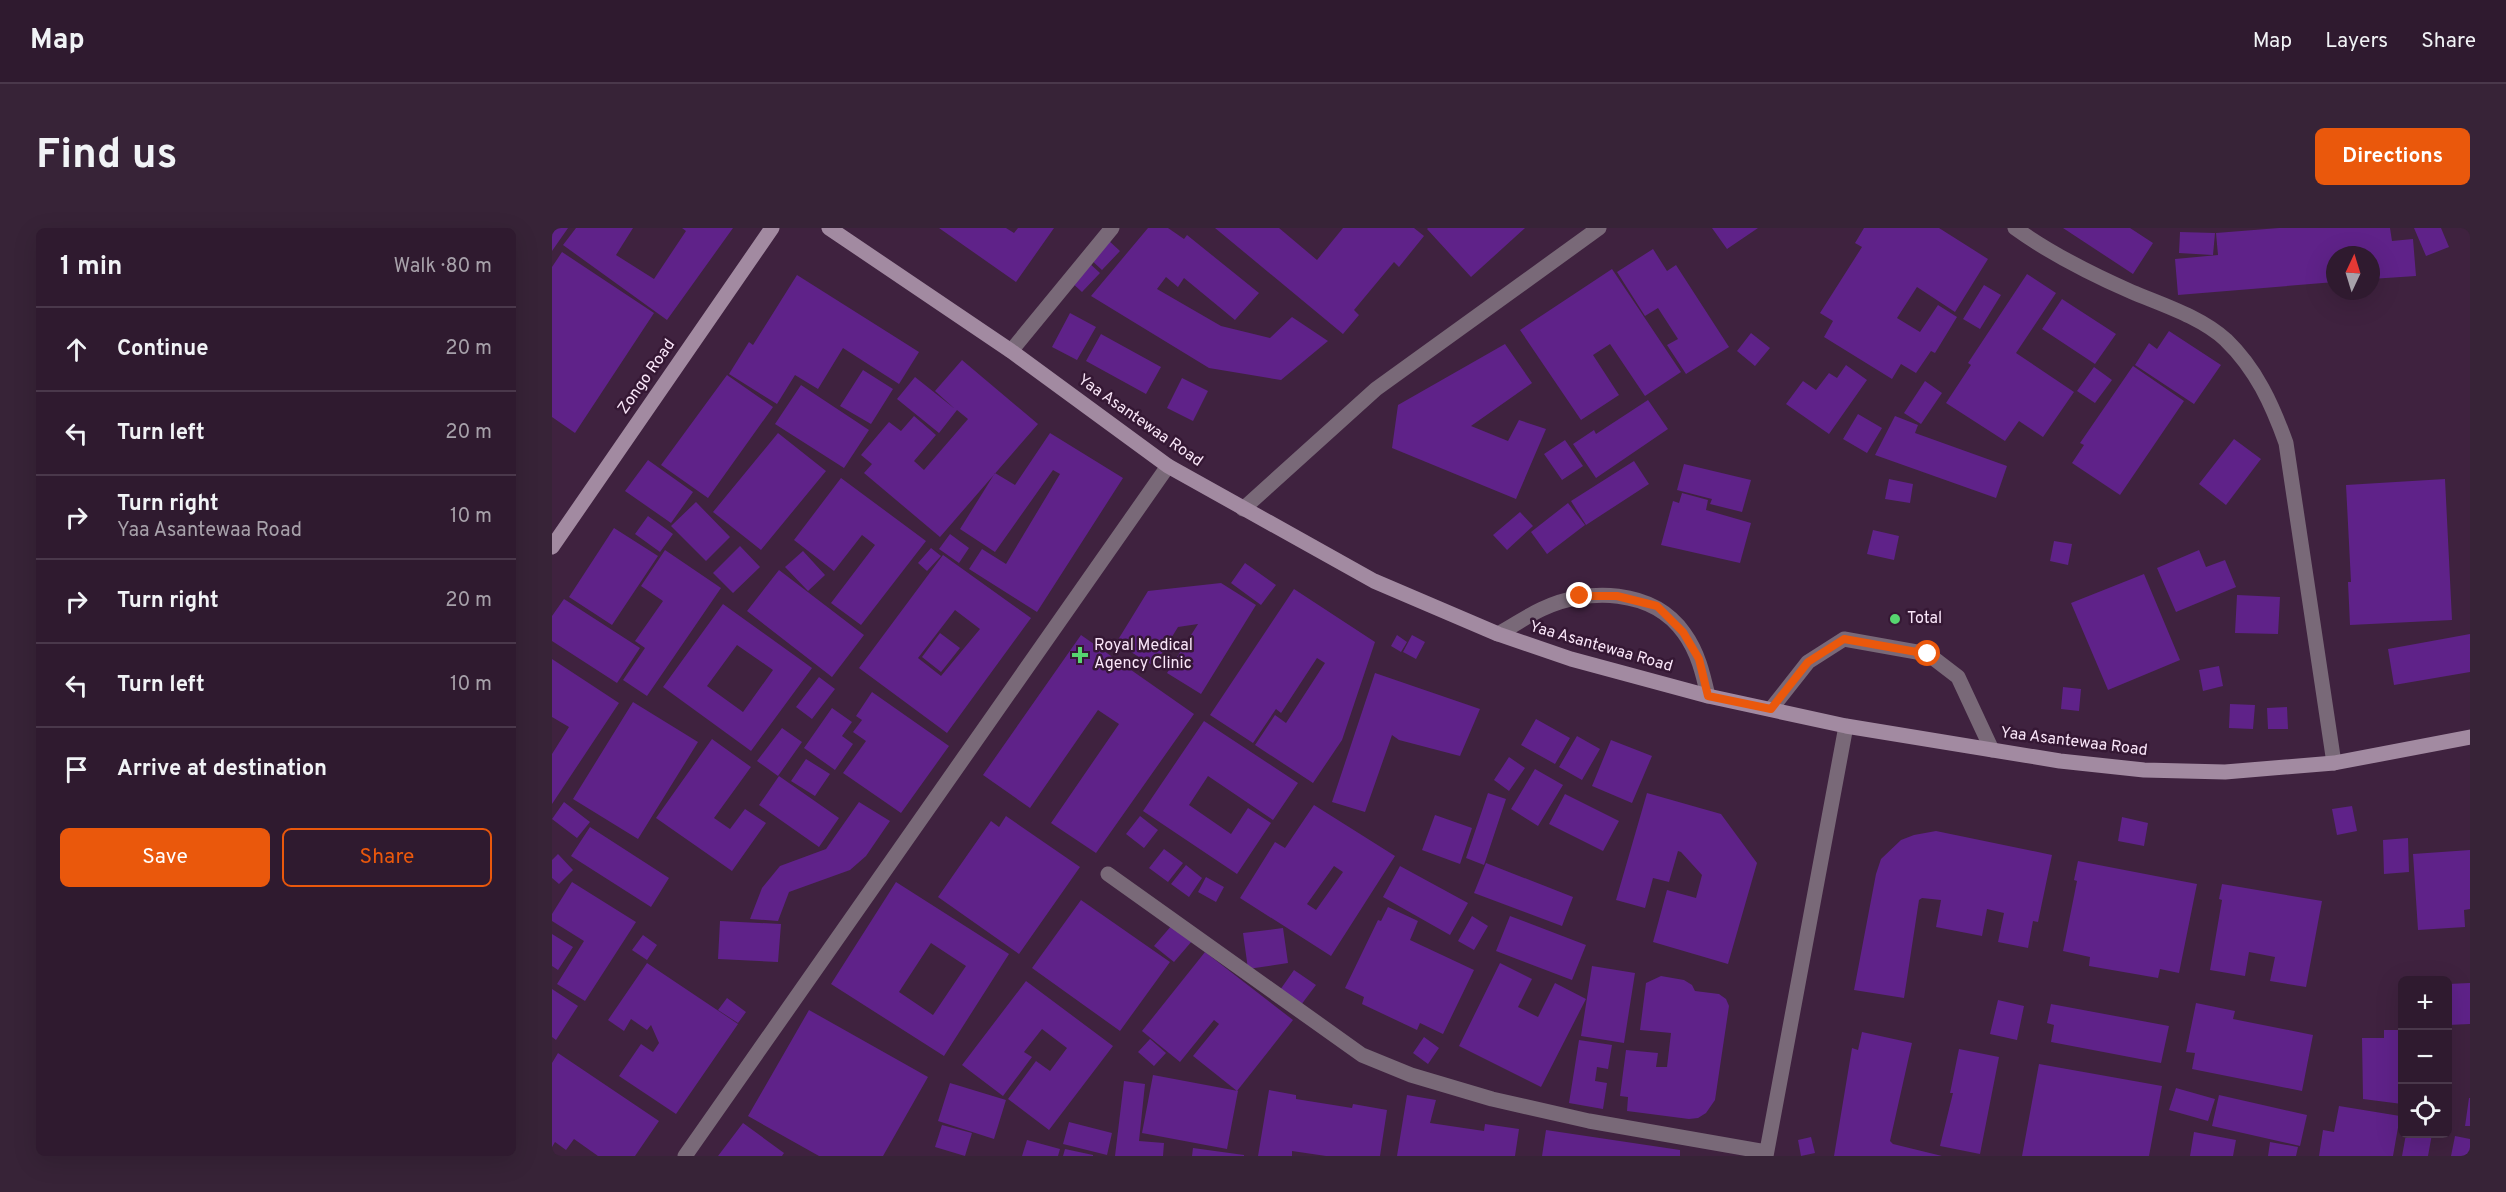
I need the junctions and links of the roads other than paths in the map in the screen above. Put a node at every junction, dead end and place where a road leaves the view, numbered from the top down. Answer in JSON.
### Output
{"nodes":[{"id":1,"x":772,"y":228,"type":"edge"},
{"id":2,"x":829,"y":228,"type":"edge"},
{"id":3,"x":1112,"y":228,"type":"edge"},
{"id":4,"x":1599,"y":228,"type":"edge"},
{"id":5,"x":2014,"y":228,"type":"edge"},
{"id":6,"x":1011,"y":351,"type":"junction"},
{"id":7,"x":1168,"y":466,"type":"junction"},
{"id":8,"x":1243,"y":509,"type":"junction"},
{"id":9,"x":552,"y":547,"type":"edge"},
{"id":10,"x":1498,"y":634,"type":"junction"},
{"id":11,"x":1708,"y":696,"type":"junction"},
{"id":12,"x":1771,"y":709,"type":"junction"},
{"id":13,"x":1846,"y":726,"type":"junction"},
{"id":14,"x":2470,"y":737,"type":"edge"},
{"id":15,"x":1992,"y":750,"type":"junction"},
{"id":16,"x":2334,"y":763,"type":"junction"},
{"id":17,"x":1108,"y":874,"type":"dead end"},
{"id":18,"x":1766,"y":1154,"type":"edge"},
{"id":19,"x":685,"y":1156,"type":"edge"}],
"edges":[{"from":1,"to":9,"type":"street","name":"Zongo Road"},
{"from":2,"to":6,"type":"street","name":"Yaa Asantewaa Road"},
{"from":3,"to":6,"type":"street"},
{"from":4,"to":8,"type":"street"},
{"from":5,"to":16,"type":"street"},
{"from":6,"to":7,"type":"street","name":"Yaa Asantewaa Road"},
{"from":7,"to":8,"type":"street","name":"Yaa Asantewaa Road"},
{"from":7,"to":19,"type":"street"},
{"from":8,"to":10,"type":"street","name":"Yaa Asantewaa Road"},
{"from":10,"to":11,"type":"street","name":"Yaa Asantewaa Road"},
{"from":10,"to":11,"type":"street"},
{"from":11,"to":12,"type":"street","name":"Yaa Asantewaa Road"},
{"from":12,"to":13,"type":"street","name":"Yaa Asantewaa Road"},
{"from":12,"to":15,"type":"street"},
{"from":13,"to":15,"type":"street","name":"Yaa Asantewaa Road"},
{"from":13,"to":18,"type":"street"},
{"from":14,"to":16,"type":"street","name":"Yaa Asantewaa Road"},
{"from":15,"to":16,"type":"street","name":"Yaa Asantewaa Road"},
{"from":17,"to":18,"type":"street"}]}
